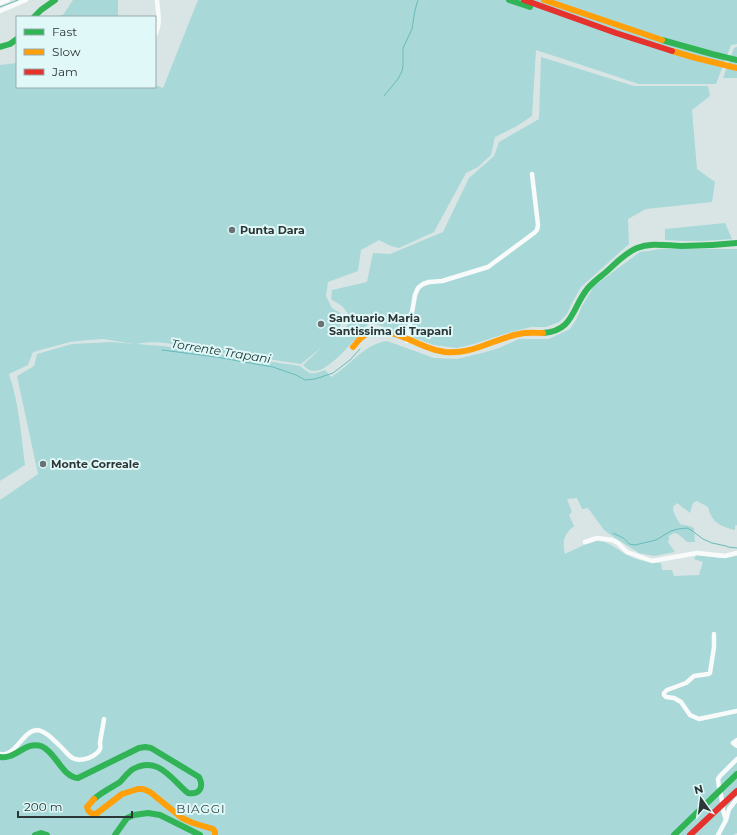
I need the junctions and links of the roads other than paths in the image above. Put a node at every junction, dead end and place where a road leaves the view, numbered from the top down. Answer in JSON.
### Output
{"nodes":[{"id":1,"x":8,"y":0,"type":"edge"},
{"id":2,"x":26,"y":0,"type":"edge"},
{"id":3,"x":55,"y":0,"type":"edge"},
{"id":4,"x":157,"y":0,"type":"edge"},
{"id":5,"x":509,"y":0,"type":"edge"},
{"id":6,"x":544,"y":0,"type":"edge"},
{"id":7,"x":561,"y":0,"type":"edge"},
{"id":8,"x":523,"y":2,"type":"edge"},
{"id":9,"x":0,"y":3,"type":"edge"},
{"id":10,"x":0,"y":11,"type":"edge"},
{"id":11,"x":35,"y":16,"type":"edge"},
{"id":12,"x":617,"y":25,"type":"junction"},
{"id":13,"x":156,"y":33,"type":"edge"},
{"id":14,"x":614,"y":33,"type":"junction"},
{"id":15,"x":16,"y":40,"type":"edge"},
{"id":16,"x":0,"y":47,"type":"edge"},
{"id":17,"x":737,"y":60,"type":"edge"},
{"id":18,"x":737,"y":68,"type":"edge"},
{"id":19,"x":532,"y":174,"type":"dead end"},
{"id":20,"x":737,"y":244,"type":"edge"},
{"id":21,"x":407,"y":340,"type":"junction"},
{"id":22,"x":353,"y":347,"type":"dead end"},
{"id":23,"x":585,"y":542,"type":"dead end"},
{"id":24,"x":737,"y":553,"type":"edge"},
{"id":25,"x":714,"y":634,"type":"dead end"},
{"id":26,"x":737,"y":710,"type":"edge"},
{"id":27,"x":104,"y":719,"type":"dead end"},
{"id":28,"x":737,"y":740,"type":"edge"},
{"id":29,"x":737,"y":746,"type":"edge"},
{"id":30,"x":0,"y":754,"type":"edge"},
{"id":31,"x":0,"y":757,"type":"edge"},
{"id":32,"x":737,"y":759,"type":"edge"},
{"id":33,"x":736,"y":775,"type":"edge"},
{"id":34,"x":719,"y":787,"type":"dead end"},
{"id":35,"x":737,"y":791,"type":"edge"},
{"id":36,"x":721,"y":794,"type":"dead end"},
{"id":37,"x":737,"y":799,"type":"edge"},
{"id":38,"x":726,"y":820,"type":"junction"},
{"id":39,"x":35,"y":835,"type":"edge"},
{"id":40,"x":48,"y":835,"type":"edge"},
{"id":41,"x":115,"y":835,"type":"edge"},
{"id":42,"x":200,"y":835,"type":"edge"},
{"id":43,"x":215,"y":835,"type":"edge"},
{"id":44,"x":674,"y":835,"type":"edge"},
{"id":45,"x":690,"y":835,"type":"edge"},
{"id":46,"x":718,"y":835,"type":"edge"}],
"edges":[{"from":1,"to":9,"type":"street"},
{"from":2,"to":10,"type":"street"},
{"from":3,"to":11,"type":"main road"},
{"from":4,"to":13,"type":"street"},
{"from":5,"to":8,"type":"main road"},
{"from":6,"to":12,"type":"main road"},
{"from":7,"to":12,"type":"main road"},
{"from":8,"to":14,"type":"main road"},
{"from":8,"to":14,"type":"main road"},
{"from":12,"to":17,"type":"main road"},
{"from":14,"to":18,"type":"main road"},
{"from":15,"to":16,"type":"main road"},
{"from":19,"to":21,"type":"street"},
{"from":20,"to":21,"type":"main road"},
{"from":21,"to":22,"type":"main road"},
{"from":23,"to":24,"type":"street"},
{"from":25,"to":26,"type":"street"},
{"from":27,"to":30,"type":"street"},
{"from":28,"to":29,"type":"street"},
{"from":31,"to":43,"type":"main road"},
{"from":32,"to":34,"type":"street"},
{"from":33,"to":44,"type":"main road"},
{"from":35,"to":45,"type":"main road"},
{"from":36,"to":38,"type":"street"},
{"from":37,"to":38,"type":"street"},
{"from":38,"to":46,"type":"street"},
{"from":39,"to":40,"type":"main road"},
{"from":41,"to":42,"type":"main road"}]}
